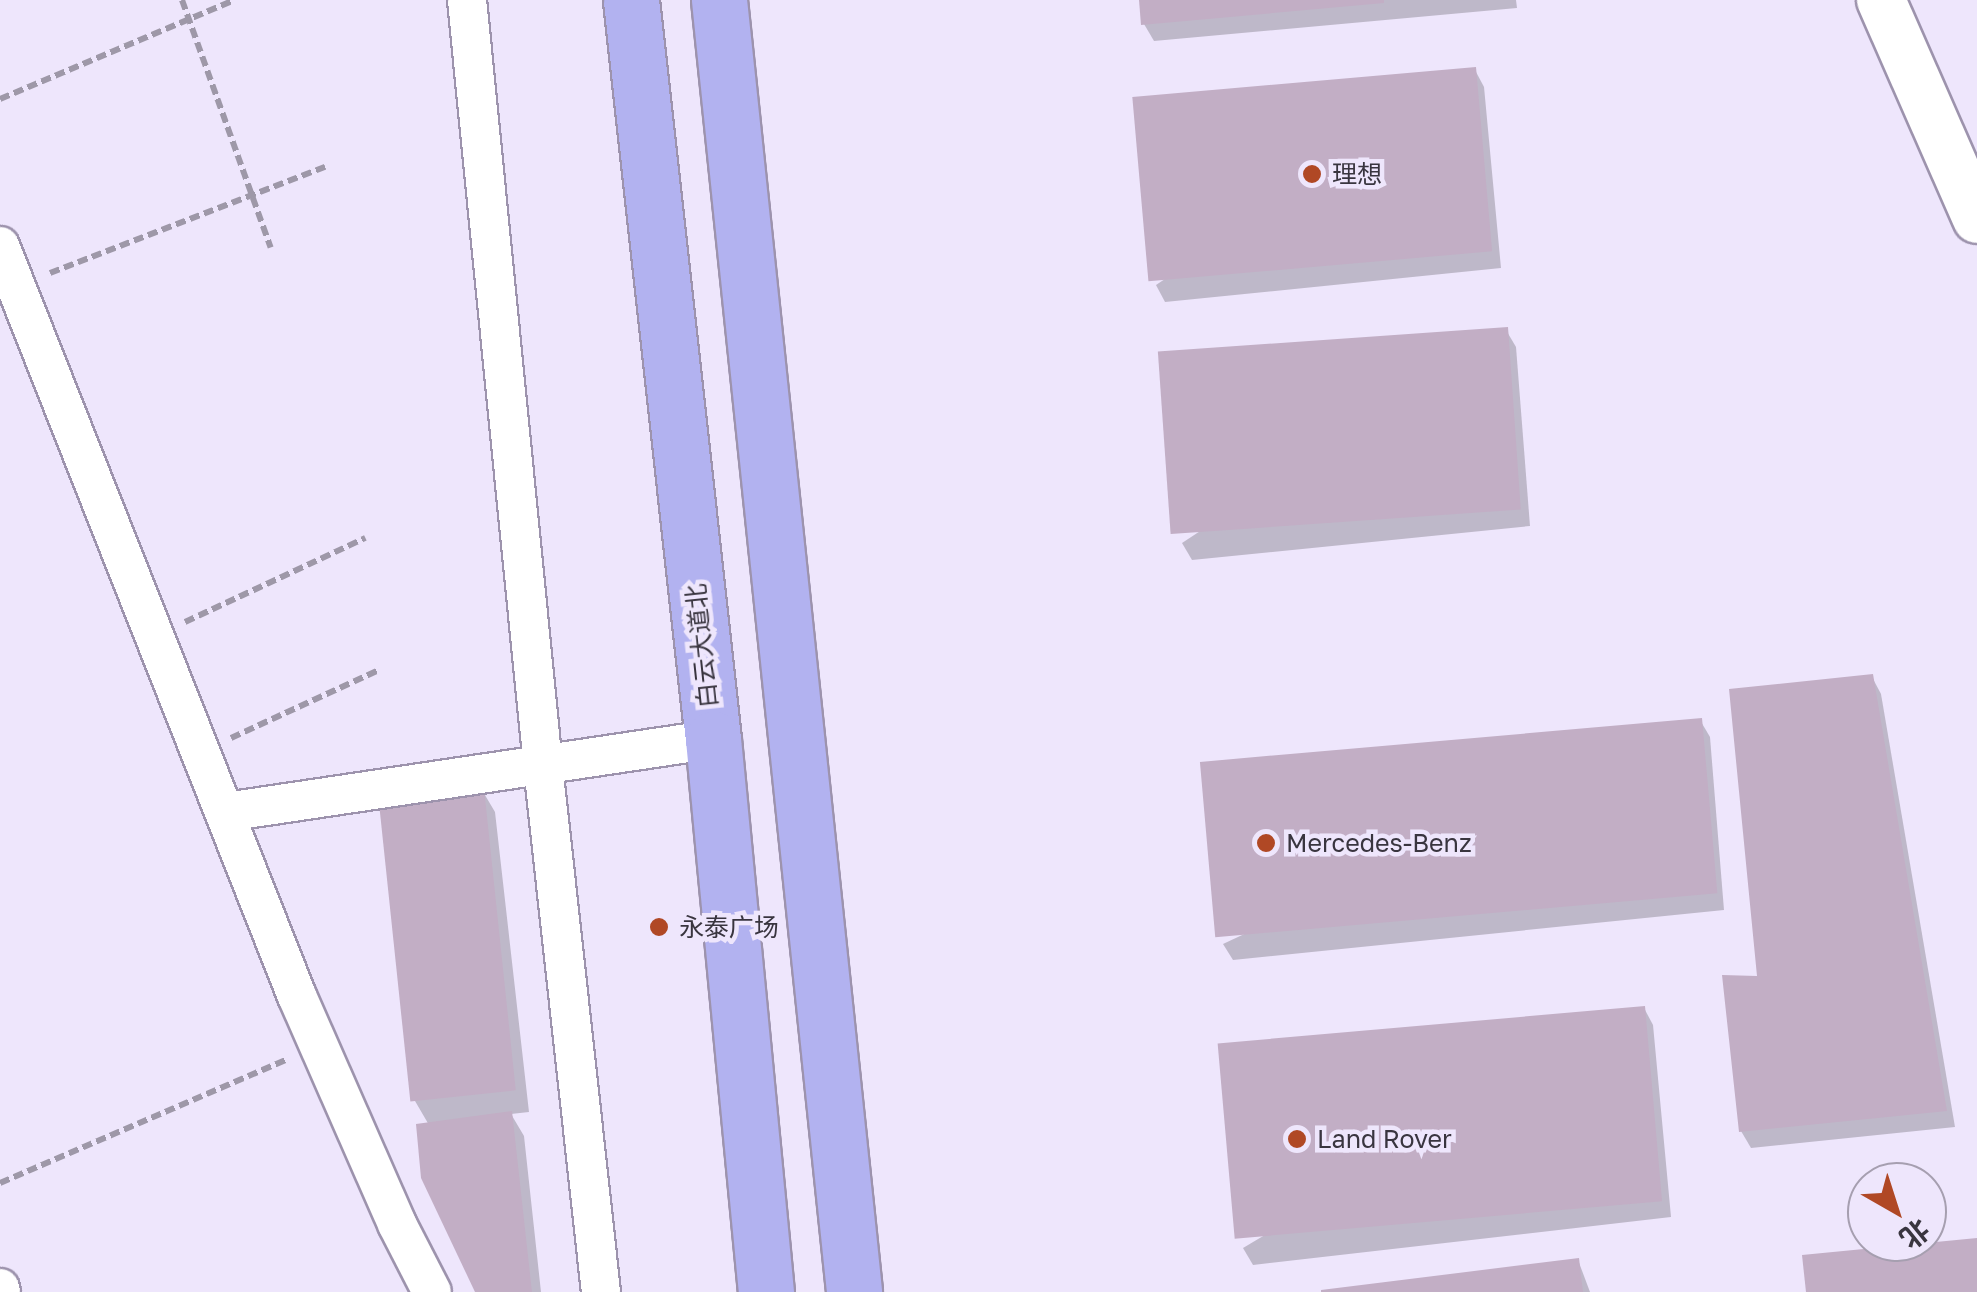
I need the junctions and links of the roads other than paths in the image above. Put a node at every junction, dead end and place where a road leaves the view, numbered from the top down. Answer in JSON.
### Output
{"nodes":[{"id":1,"x":468,"y":0,"type":"edge"},
{"id":2,"x":631,"y":0,"type":"edge"},
{"id":3,"x":719,"y":0,"type":"edge"},
{"id":4,"x":1881,"y":0,"type":"edge"},
{"id":5,"x":1977,"y":219,"type":"edge"},
{"id":6,"x":0,"y":246,"type":"edge"},
{"id":7,"x":712,"y":739,"type":"junction"},
{"id":8,"x":543,"y":766,"type":"junction"},
{"id":9,"x":226,"y":812,"type":"junction"},
{"id":10,"x":432,"y":1292,"type":"edge"},
{"id":11,"x":601,"y":1292,"type":"edge"},
{"id":12,"x":766,"y":1292,"type":"edge"},
{"id":13,"x":854,"y":1292,"type":"edge"}],
"edges":[{"from":1,"to":8,"type":"street"},
{"from":2,"to":7,"type":"highway","name":"白云大道北"},
{"from":3,"to":13,"type":"highway"},
{"from":4,"to":5,"type":"street"},
{"from":6,"to":9,"type":"street"},
{"from":7,"to":8,"type":"street"},
{"from":7,"to":12,"type":"highway","name":"白云大道北"},
{"from":8,"to":9,"type":"street"},
{"from":8,"to":11,"type":"street"},
{"from":9,"to":10,"type":"street"}]}
